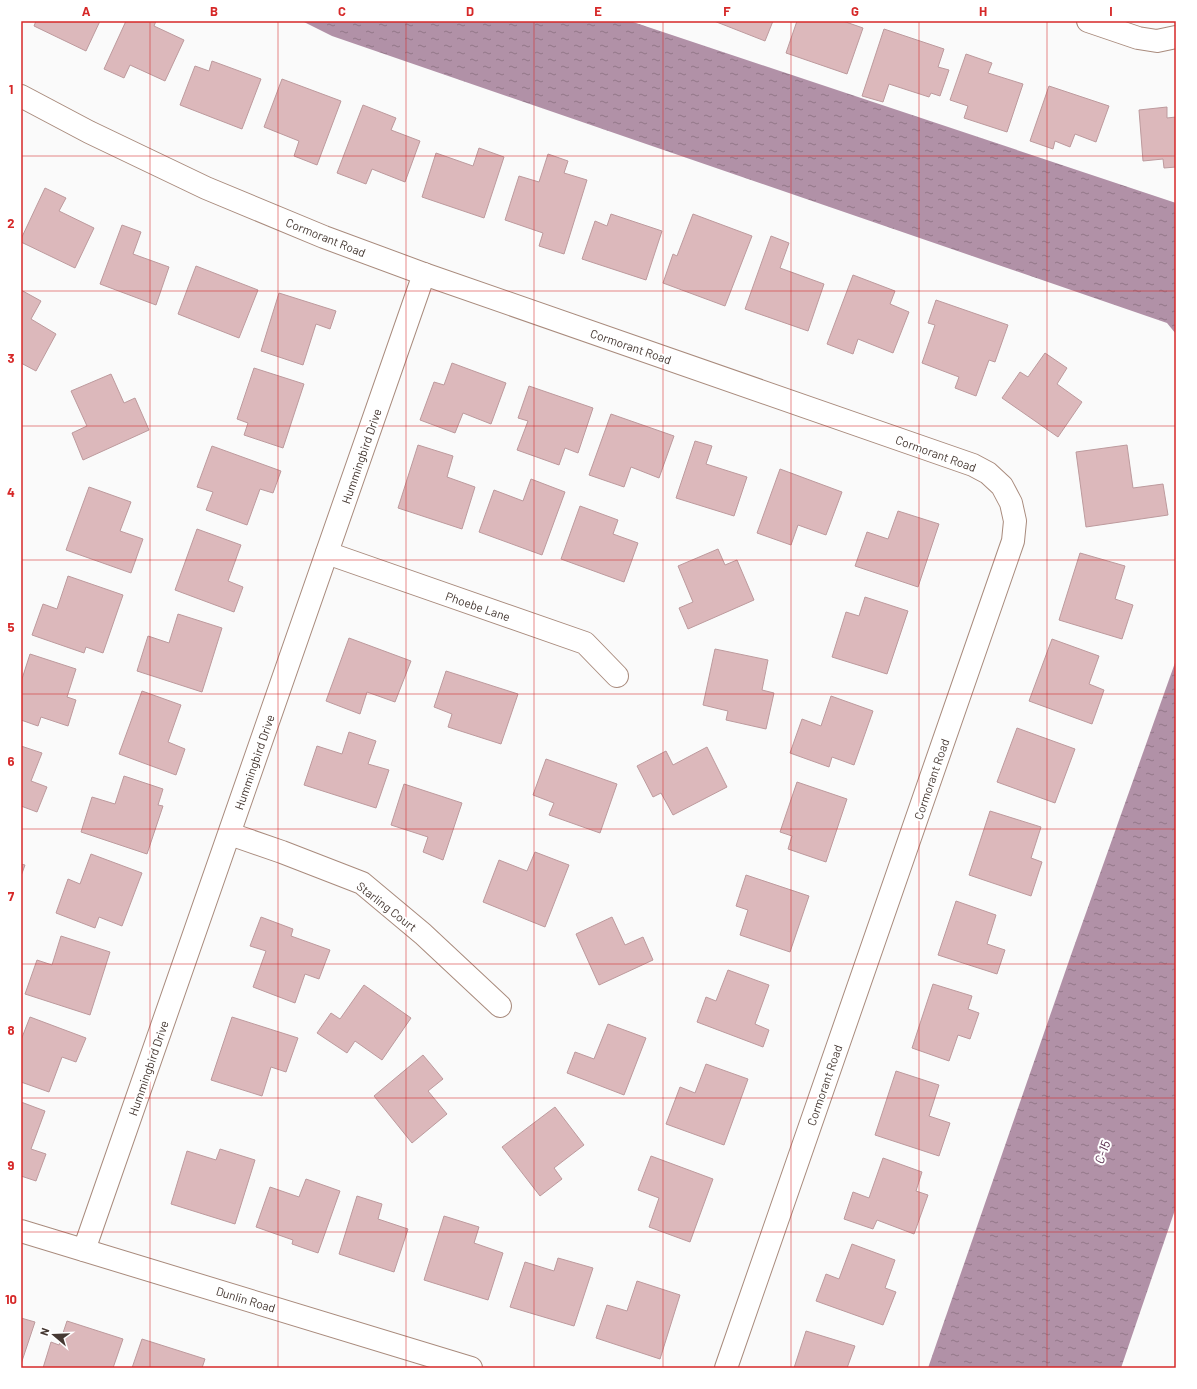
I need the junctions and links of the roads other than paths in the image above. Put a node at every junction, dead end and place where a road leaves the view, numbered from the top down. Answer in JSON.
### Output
{"nodes":[{"id":1,"x":1088,"y":21,"type":"edge"},
{"id":2,"x":1176,"y":37,"type":"edge"},
{"id":3,"x":21,"y":96,"type":"edge"},
{"id":4,"x":424,"y":274,"type":"junction"},
{"id":5,"x":327,"y":553,"type":"junction"},
{"id":6,"x":618,"y":676,"type":"dead end"},
{"id":7,"x":230,"y":834,"type":"junction"},
{"id":8,"x":500,"y":1006,"type":"dead end"},
{"id":9,"x":21,"y":1231,"type":"edge"},
{"id":10,"x":84,"y":1250,"type":"junction"},
{"id":11,"x":471,"y":1368,"type":"edge"},
{"id":12,"x":726,"y":1368,"type":"edge"}],
"edges":[{"from":1,"to":2,"type":"street"},
{"from":3,"to":4,"type":"street","name":"Cormorant Road"},
{"from":4,"to":5,"type":"street","name":"Hummingbird Drive"},
{"from":4,"to":12,"type":"street","name":"Cormorant Road"},
{"from":5,"to":6,"type":"street","name":"Phoebe Lane"},
{"from":5,"to":7,"type":"street","name":"Hummingbird Drive"},
{"from":7,"to":8,"type":"street","name":"Starling Court"},
{"from":7,"to":10,"type":"street","name":"Hummingbird Drive"},
{"from":9,"to":10,"type":"street","name":"Dunlin Road"},
{"from":10,"to":11,"type":"street","name":"Dunlin Road"}]}
